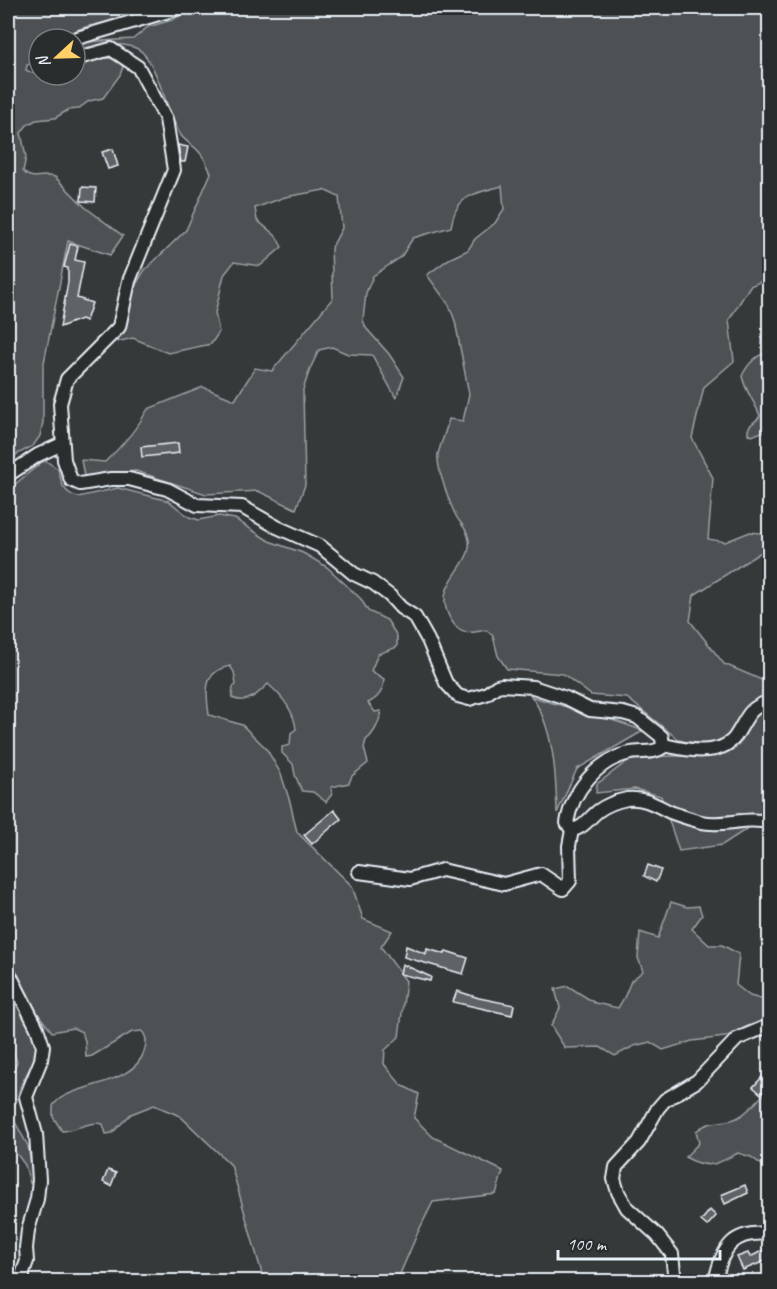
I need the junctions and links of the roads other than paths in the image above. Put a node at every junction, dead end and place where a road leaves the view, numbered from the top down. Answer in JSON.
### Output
{"nodes":[{"id":1,"x":179,"y":8,"type":"edge"},
{"id":2,"x":87,"y":35,"type":"edge"},
{"id":3,"x":87,"y":56,"type":"edge"},
{"id":4,"x":62,"y":444,"type":"junction"},
{"id":5,"x":8,"y":475,"type":"edge"},
{"id":6,"x":770,"y":701,"type":"edge"},
{"id":7,"x":664,"y":745,"type":"junction"},
{"id":8,"x":770,"y":823,"type":"edge"},
{"id":9,"x":572,"y":830,"type":"junction"},
{"id":10,"x":359,"y":873,"type":"dead end"},
{"id":11,"x":8,"y":971,"type":"edge"},
{"id":12,"x":770,"y":1025,"type":"edge"},
{"id":13,"x":756,"y":1030,"type":"junction"},
{"id":14,"x":770,"y":1031,"type":"edge"},
{"id":15,"x":770,"y":1234,"type":"edge"},
{"id":16,"x":23,"y":1281,"type":"edge"},
{"id":17,"x":675,"y":1281,"type":"edge"},
{"id":18,"x":715,"y":1281,"type":"edge"}],
"edges":[{"from":1,"to":2,"type":"street"},
{"from":3,"to":4,"type":"street"},
{"from":4,"to":5,"type":"street"},
{"from":4,"to":7,"type":"street"},
{"from":6,"to":7,"type":"street"},
{"from":7,"to":9,"type":"street"},
{"from":8,"to":9,"type":"street"},
{"from":9,"to":10,"type":"street"},
{"from":11,"to":16,"type":"street"},
{"from":12,"to":13,"type":"street"},
{"from":13,"to":14,"type":"street"},
{"from":13,"to":17,"type":"street"},
{"from":15,"to":18,"type":"street"}]}
